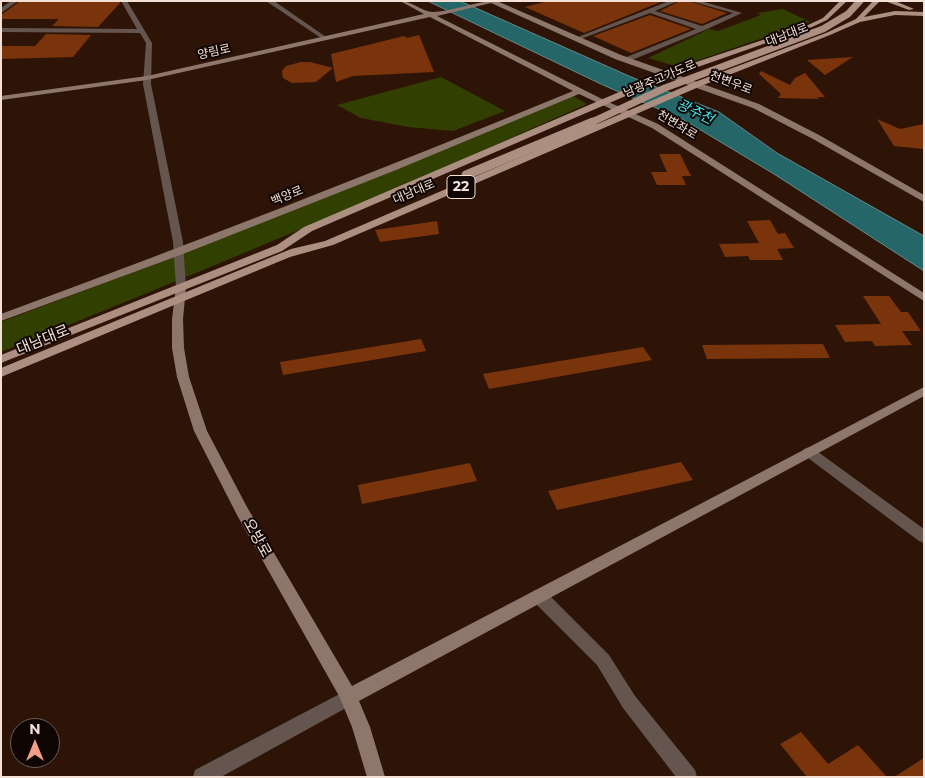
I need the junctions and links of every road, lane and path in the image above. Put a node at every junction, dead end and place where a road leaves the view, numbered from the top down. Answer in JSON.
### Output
{"nodes":[{"id":1,"x":15,"y":1,"type":"edge"},
{"id":2,"x":124,"y":1,"type":"edge"},
{"id":3,"x":269,"y":1,"type":"edge"},
{"id":4,"x":403,"y":1,"type":"edge"},
{"id":5,"x":492,"y":1,"type":"edge"},
{"id":6,"x":675,"y":1,"type":"edge"},
{"id":7,"x":693,"y":1,"type":"edge"},
{"id":8,"x":844,"y":1,"type":"edge"},
{"id":9,"x":850,"y":1,"type":"edge"},
{"id":10,"x":860,"y":1,"type":"edge"},
{"id":11,"x":877,"y":1,"type":"edge"},
{"id":12,"x":888,"y":1,"type":"edge"},
{"id":13,"x":904,"y":1,"type":"edge"},
{"id":14,"x":924,"y":7,"type":"edge"},
{"id":15,"x":650,"y":11,"type":"junction"},
{"id":16,"x":1,"y":12,"type":"edge"},
{"id":17,"x":924,"y":14,"type":"edge"},
{"id":18,"x":430,"y":15,"type":"junction"},
{"id":19,"x":858,"y":20,"type":"junction"},
{"id":20,"x":703,"y":29,"type":"junction"},
{"id":21,"x":1,"y":30,"type":"edge"},
{"id":22,"x":142,"y":31,"type":"junction"},
{"id":23,"x":326,"y":38,"type":"junction"},
{"id":24,"x":576,"y":39,"type":"junction"},
{"id":25,"x":627,"y":60,"type":"junction"},
{"id":26,"x":669,"y":74,"type":"junction"},
{"id":27,"x":146,"y":78,"type":"junction"},
{"id":28,"x":698,"y":84,"type":"junction"},
{"id":29,"x":579,"y":91,"type":"junction"},
{"id":30,"x":1,"y":98,"type":"edge"},
{"id":31,"x":601,"y":102,"type":"junction"},
{"id":32,"x":631,"y":114,"type":"junction"},
{"id":33,"x":464,"y":173,"type":"junction"},
{"id":34,"x":924,"y":199,"type":"edge"},
{"id":35,"x":278,"y":249,"type":"junction"},
{"id":36,"x":180,"y":252,"type":"junction"},
{"id":37,"x":289,"y":254,"type":"junction"},
{"id":38,"x":180,"y":294,"type":"junction"},
{"id":39,"x":924,"y":298,"type":"edge"},
{"id":40,"x":1,"y":318,"type":"edge"},
{"id":41,"x":1,"y":359,"type":"edge"},
{"id":42,"x":1,"y":374,"type":"edge"},
{"id":43,"x":924,"y":391,"type":"edge"},
{"id":44,"x":809,"y":452,"type":"junction"},
{"id":45,"x":924,"y":537,"type":"edge"},
{"id":46,"x":539,"y":596,"type":"junction"},
{"id":47,"x":349,"y":697,"type":"junction"},
{"id":48,"x":202,"y":777,"type":"edge"},
{"id":49,"x":376,"y":777,"type":"edge"},
{"id":50,"x":688,"y":777,"type":"edge"}],
"edges":[{"from":1,"to":16,"type":"street"},
{"from":2,"to":22,"type":"street"},
{"from":3,"to":23,"type":"street"},
{"from":4,"to":18,"type":"street","name":"천변좌로"},
{"from":5,"to":18,"type":"street","name":"양림로"},
{"from":5,"to":24,"type":"street","name":"천변우로"},
{"from":6,"to":15,"type":"street"},
{"from":7,"to":20,"type":"street"},
{"from":8,"to":26,"type":"main road","name":"대남대로","number":"22"},
{"from":9,"to":33,"type":"main road","name":"남광주고가도로"},
{"from":10,"to":33,"type":"main road","name":"남광주고가도로","bridge":true},
{"from":11,"to":19,"type":"main road","name":"대남대로","number":"22"},
{"from":12,"to":17,"type":"main road"},
{"from":13,"to":14,"type":"main road"},
{"from":15,"to":20,"type":"street"},
{"from":15,"to":24,"type":"street"},
{"from":17,"to":19,"type":"main road","name":"대남대로"},
{"from":18,"to":23,"type":"street","name":"양림로"},
{"from":18,"to":29,"type":"street","name":"천변좌로"},
{"from":19,"to":28,"type":"main road","name":"대남대로","number":"22"},
{"from":20,"to":25,"type":"street"},
{"from":21,"to":22,"type":"street"},
{"from":22,"to":27,"type":"street"},
{"from":23,"to":27,"type":"street","name":"양림로"},
{"from":24,"to":25,"type":"street","name":"천변우로"},
{"from":25,"to":26,"type":"street","name":"천변우로"},
{"from":26,"to":28,"type":"street","name":"천변우로"},
{"from":26,"to":31,"type":"main road","number":"22"},
{"from":27,"to":30,"type":"street","name":"양림로"},
{"from":27,"to":36,"type":"street"},
{"from":28,"to":32,"type":"main road","number":"22"},
{"from":28,"to":34,"type":"street","name":"천변우로"},
{"from":29,"to":31,"type":"street","name":"천변좌로"},
{"from":29,"to":36,"type":"street","name":"백양로"},
{"from":31,"to":32,"type":"street","name":"천변좌로"},
{"from":31,"to":35,"type":"main road","name":"대남대로","number":"22"},
{"from":32,"to":37,"type":"main road","name":"대남대로","number":"22"},
{"from":32,"to":39,"type":"street","name":"천변좌로"},
{"from":33,"to":35,"type":"main road","name":"대남대로"},
{"from":33,"to":37,"type":"main road","name":"대남대로"},
{"from":35,"to":38,"type":"main road","name":"대남대로","number":"22"},
{"from":36,"to":38,"type":"street"},
{"from":36,"to":40,"type":"street","name":"백양로"},
{"from":37,"to":38,"type":"main road","name":"대남대로","number":"22"},
{"from":38,"to":41,"type":"main road","name":"대남대로","number":"22"},
{"from":38,"to":42,"type":"main road","name":"대남대로","number":"22"},
{"from":38,"to":47,"type":"street","name":"오방로"},
{"from":43,"to":44,"type":"street"},
{"from":44,"to":45,"type":"street"},
{"from":44,"to":46,"type":"street"},
{"from":46,"to":47,"type":"street"},
{"from":46,"to":50,"type":"street"},
{"from":47,"to":48,"type":"street"},
{"from":47,"to":49,"type":"street","name":"오방로"}]}
